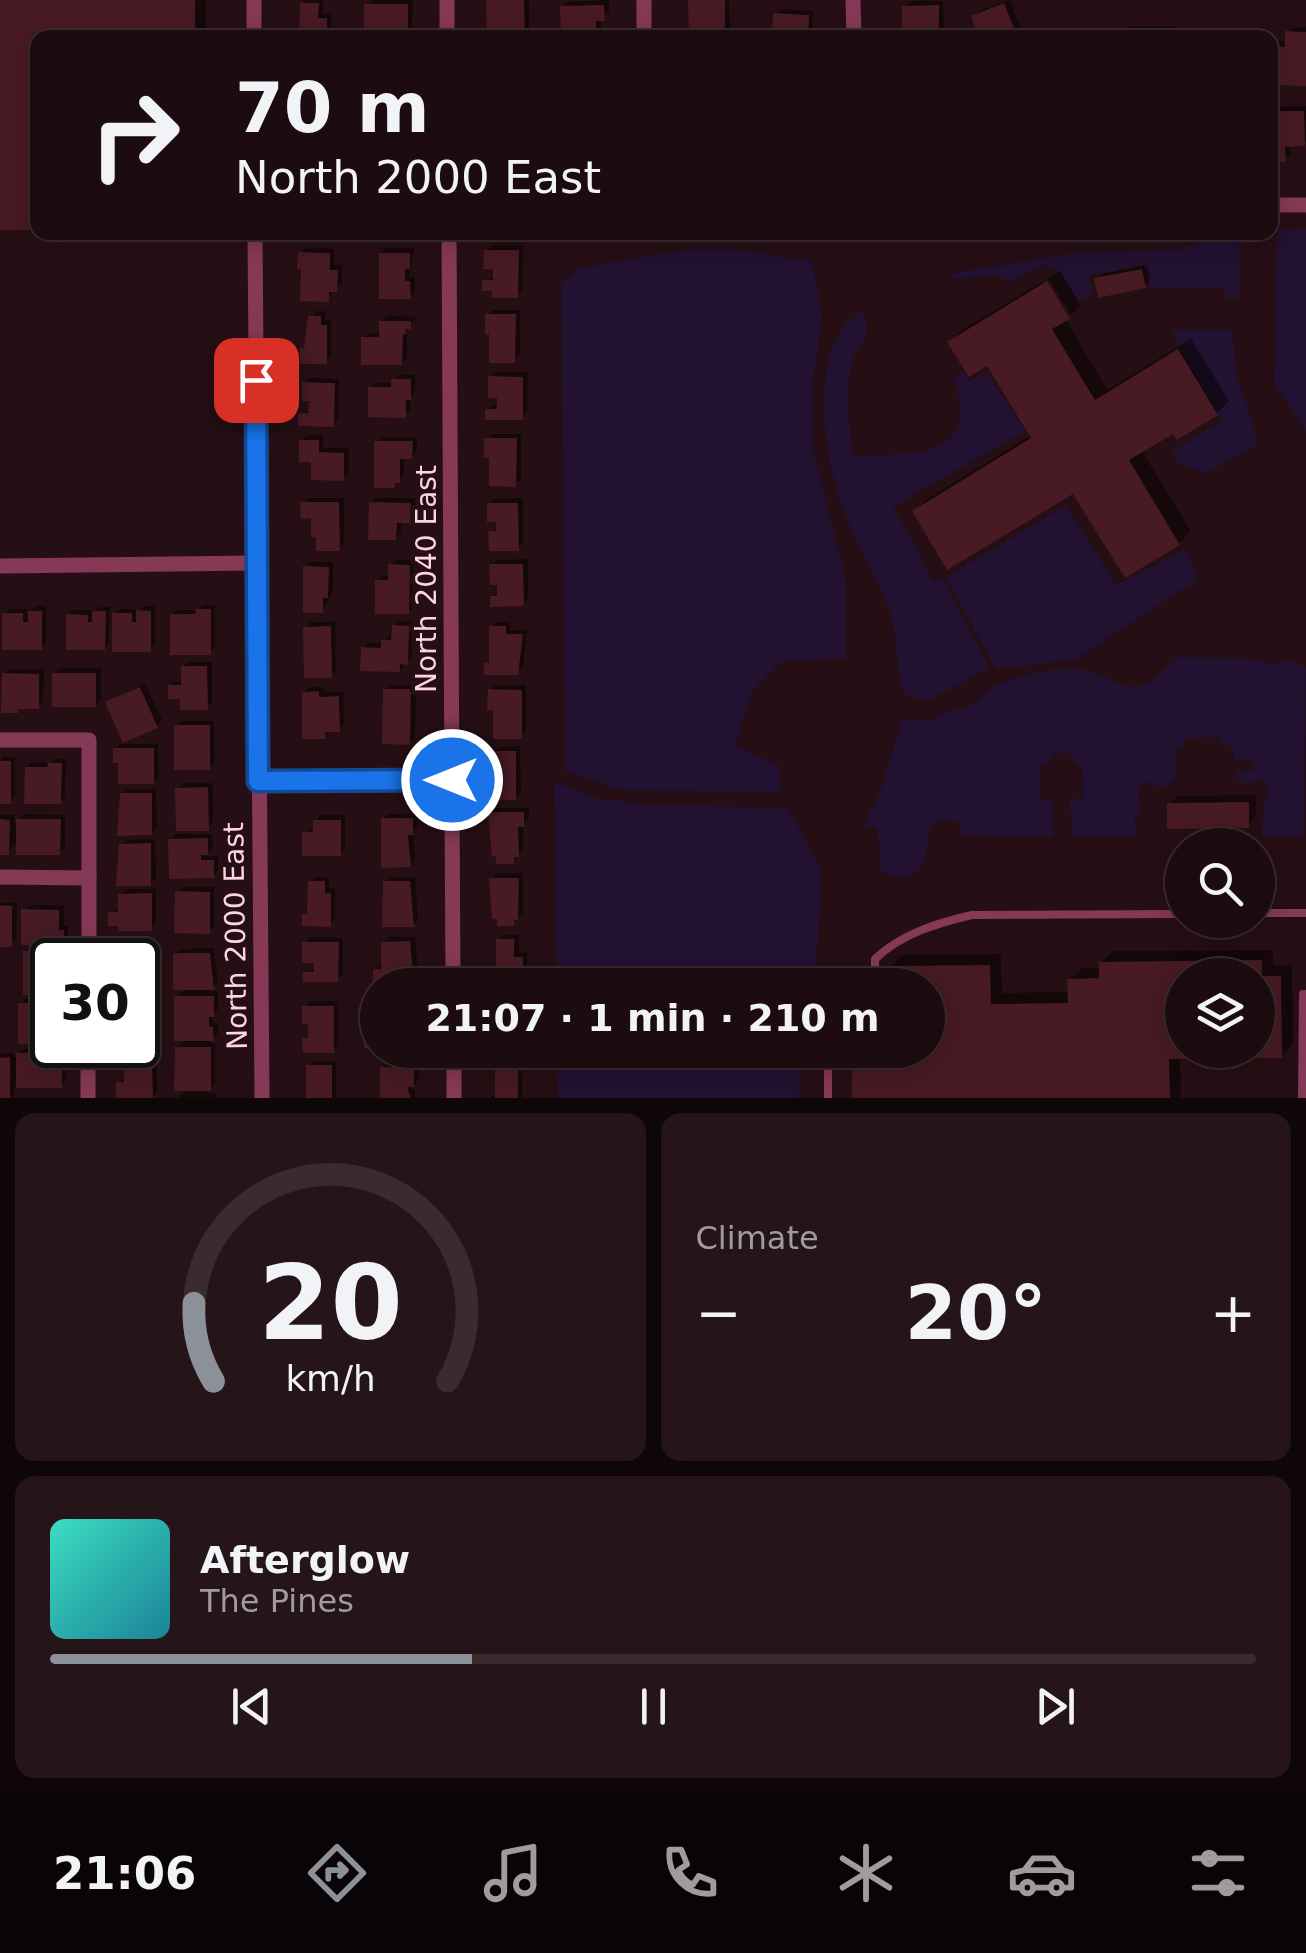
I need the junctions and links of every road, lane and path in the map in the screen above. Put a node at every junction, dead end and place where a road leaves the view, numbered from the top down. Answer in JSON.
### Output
{"nodes":[{"id":1,"x":254,"y":0,"type":"edge"},
{"id":2,"x":447,"y":0,"type":"edge"},
{"id":3,"x":644,"y":0,"type":"edge"},
{"id":4,"x":853,"y":0,"type":"edge"},
{"id":5,"x":254,"y":30,"type":"edge"},
{"id":6,"x":447,"y":30,"type":"edge"},
{"id":7,"x":644,"y":30,"type":"edge"},
{"id":8,"x":854,"y":30,"type":"edge"},
{"id":9,"x":1306,"y":205,"type":"edge"},
{"id":10,"x":1278,"y":206,"type":"edge"},
{"id":11,"x":255,"y":240,"type":"edge"},
{"id":12,"x":448,"y":240,"type":"edge"},
{"id":13,"x":256,"y":563,"type":"junction"},
{"id":14,"x":0,"y":566,"type":"edge"},
{"id":15,"x":0,"y":740,"type":"edge"},
{"id":16,"x":452,"y":780,"type":"junction"},
{"id":17,"x":258,"y":781,"type":"junction"},
{"id":18,"x":0,"y":877,"type":"edge"},
{"id":19,"x":89,"y":878,"type":"junction"},
{"id":20,"x":1275,"y":913,"type":"edge"},
{"id":21,"x":1306,"y":913,"type":"edge"},
{"id":22,"x":1165,"y":914,"type":"edge"},
{"id":23,"x":89,"y":938,"type":"edge"},
{"id":24,"x":454,"y":968,"type":"edge"},
{"id":25,"x":876,"y":968,"type":"edge"},
{"id":26,"x":1306,"y":994,"type":"edge"},
{"id":27,"x":88,"y":1068,"type":"edge"},
{"id":28,"x":454,"y":1068,"type":"edge"},
{"id":29,"x":828,"y":1068,"type":"edge"},
{"id":30,"x":88,"y":1098,"type":"edge"},
{"id":31,"x":262,"y":1098,"type":"edge"},
{"id":32,"x":454,"y":1098,"type":"edge"},
{"id":33,"x":828,"y":1098,"type":"edge"},
{"id":34,"x":1302,"y":1098,"type":"edge"}],
"edges":[{"from":1,"to":5,"type":"street"},
{"from":2,"to":6,"type":"street"},
{"from":3,"to":7,"type":"street"},
{"from":4,"to":8,"type":"street"},
{"from":9,"to":10,"type":"street"},
{"from":11,"to":13,"type":"street","name":"North 2000 East"},
{"from":12,"to":16,"type":"street","name":"North 2040 East"},
{"from":13,"to":14,"type":"street"},
{"from":13,"to":17,"type":"street","name":"North 2000 East"},
{"from":15,"to":19,"type":"street"},
{"from":16,"to":17,"type":"street"},
{"from":16,"to":24,"type":"street","name":"North 2040 East"},
{"from":17,"to":31,"type":"street","name":"North 2000 East"},
{"from":18,"to":19,"type":"street"},
{"from":19,"to":23,"type":"street"},
{"from":20,"to":21,"type":"lane"},
{"from":22,"to":25,"type":"lane"},
{"from":26,"to":34,"type":"lane"},
{"from":27,"to":30,"type":"street"},
{"from":28,"to":32,"type":"street"},
{"from":29,"to":33,"type":"lane"}]}
